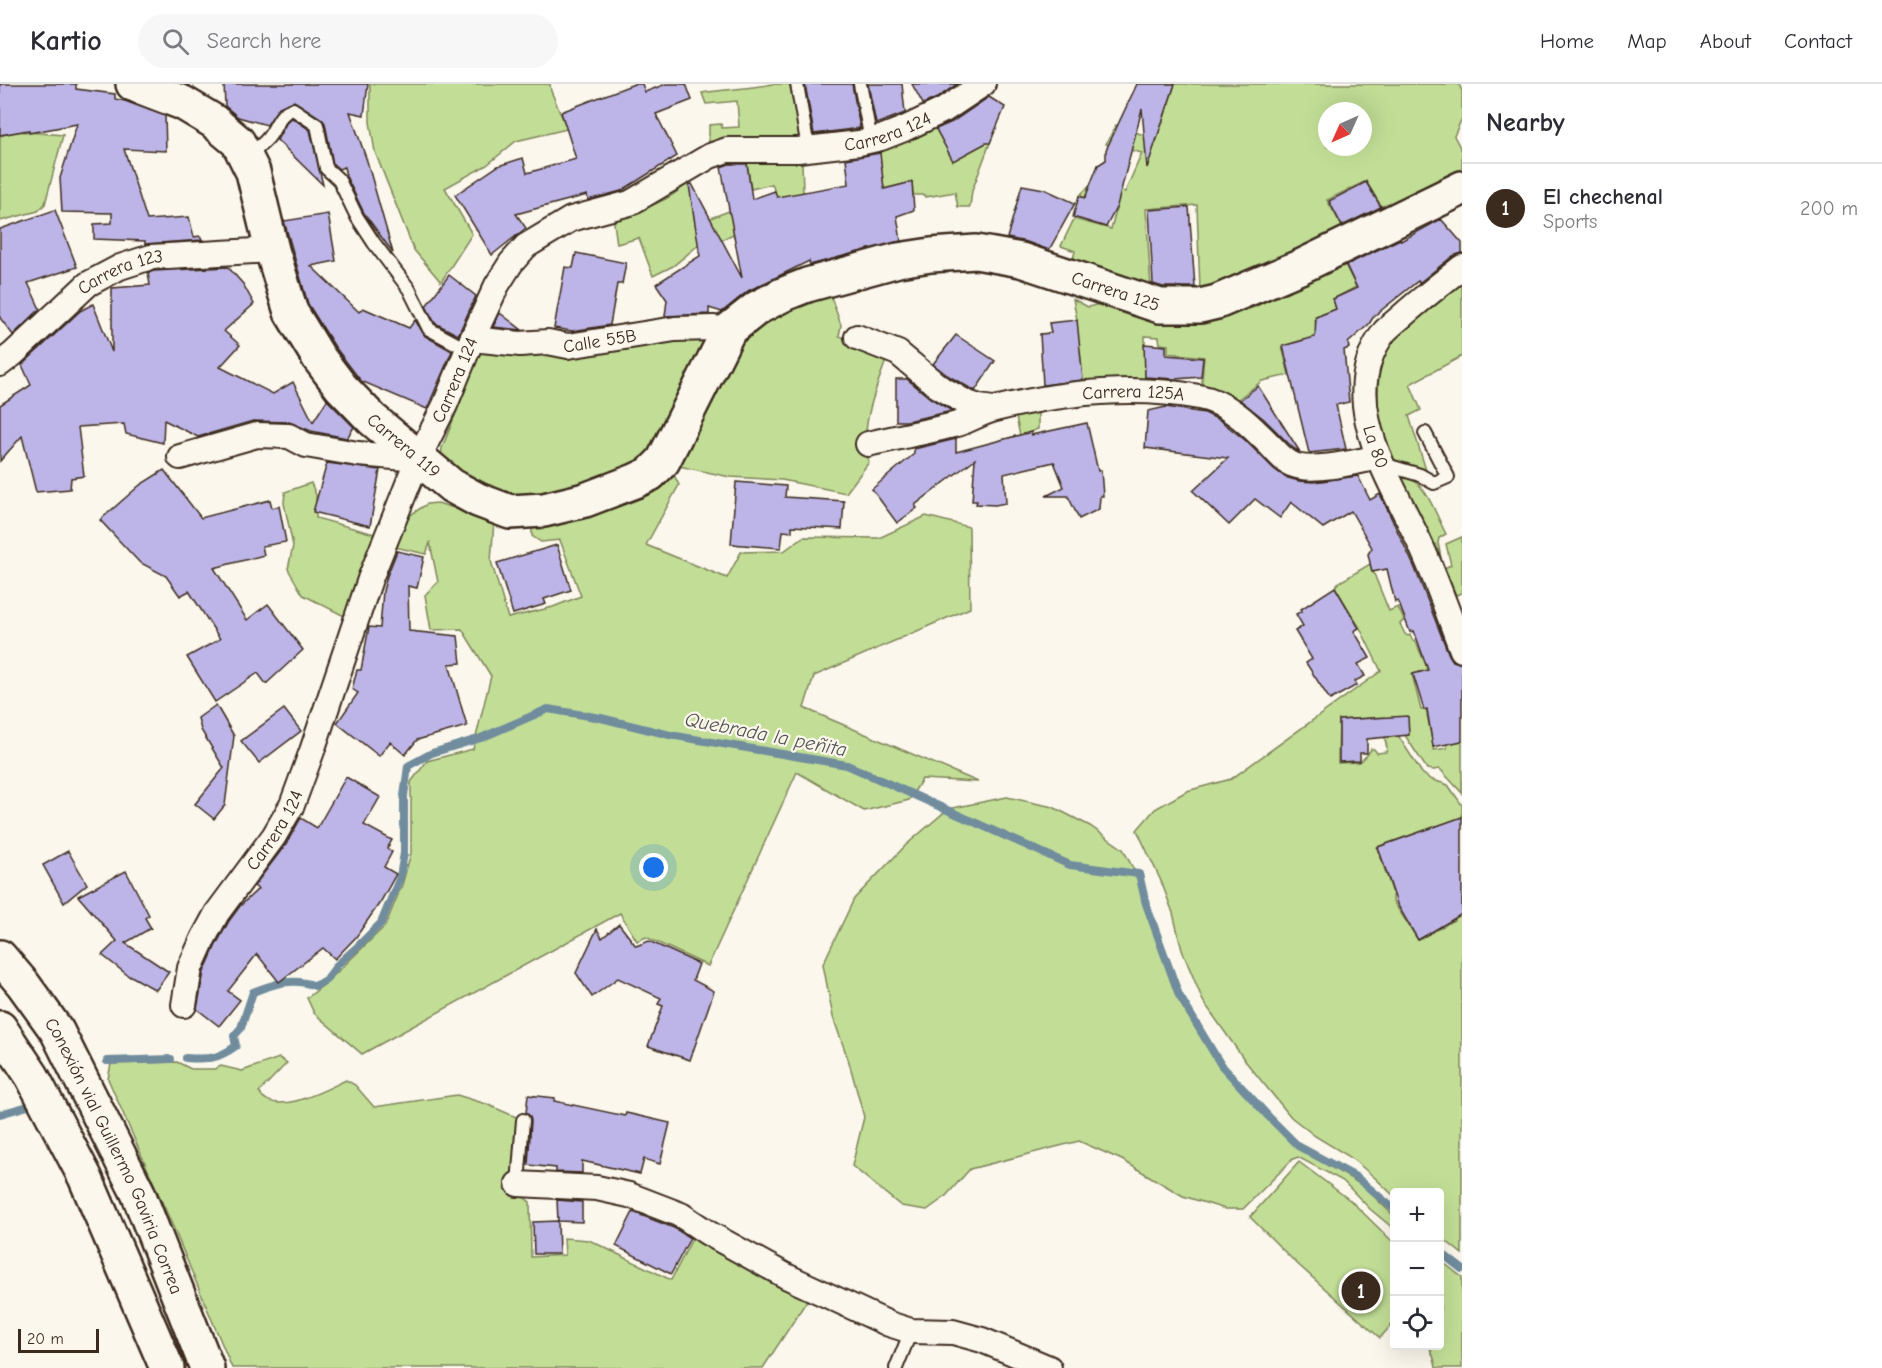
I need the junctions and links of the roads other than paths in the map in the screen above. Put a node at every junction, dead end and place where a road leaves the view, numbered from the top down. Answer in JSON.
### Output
{"nodes":[{"id":1,"x":133,"y":84,"type":"edge"},
{"id":2,"x":797,"y":84,"type":"edge"},
{"id":3,"x":860,"y":84,"type":"edge"},
{"id":4,"x":983,"y":84,"type":"edge"},
{"id":5,"x":167,"y":90,"type":"edge"},
{"id":6,"x":871,"y":140,"type":"junction"},
{"id":7,"x":808,"y":148,"type":"junction"},
{"id":8,"x":245,"y":158,"type":"junction"},
{"id":9,"x":1462,"y":188,"type":"edge"},
{"id":10,"x":272,"y":250,"type":"junction"},
{"id":11,"x":1462,"y":267,"type":"edge"},
{"id":12,"x":757,"y":308,"type":"joint"},
{"id":13,"x":729,"y":330,"type":"junction"},
{"id":14,"x":857,"y":337,"type":"dead end"},
{"id":15,"x":470,"y":344,"type":"junction"},
{"id":16,"x":0,"y":364,"type":"edge"},
{"id":17,"x":993,"y":409,"type":"junction"},
{"id":18,"x":1425,"y":433,"type":"dead end"},
{"id":19,"x":868,"y":444,"type":"dead end"},
{"id":20,"x":180,"y":457,"type":"dead end"},
{"id":21,"x":418,"y":459,"type":"junction"},
{"id":22,"x":1381,"y":460,"type":"junction"},
{"id":23,"x":1462,"y":650,"type":"edge"},
{"id":24,"x":0,"y":957,"type":"edge"},
{"id":25,"x":183,"y":1005,"type":"dead end"},
{"id":26,"x":0,"y":1028,"type":"edge"},
{"id":27,"x":523,"y":1120,"type":"dead end"},
{"id":28,"x":518,"y":1184,"type":"joint"},
{"id":29,"x":911,"y":1331,"type":"junction"},
{"id":30,"x":167,"y":1368,"type":"edge"},
{"id":31,"x":207,"y":1368,"type":"edge"},
{"id":32,"x":896,"y":1368,"type":"edge"},
{"id":33,"x":1049,"y":1368,"type":"edge"}],
"edges":[{"from":1,"to":5,"type":"main road","name":"Carrera 119"},
{"from":2,"to":7,"type":"lane"},
{"from":3,"to":6,"type":"lane"},
{"from":4,"to":6,"type":"street","name":"Carrera 124"},
{"from":5,"to":8,"type":"main road","name":"Carrera 119"},
{"from":6,"to":7,"type":"street","name":"Carrera 124"},
{"from":7,"to":15,"type":"street","name":"Carrera 124"},
{"from":8,"to":10,"type":"main road","name":"Carrera 119"},
{"from":8,"to":15,"type":"lane"},
{"from":9,"to":12,"type":"main road","name":"Carrera 125"},
{"from":10,"to":16,"type":"street","name":"Carrera 123"},
{"from":10,"to":21,"type":"main road","name":"Carrera 119"},
{"from":11,"to":22,"type":"street","name":"La 80"},
{"from":12,"to":13,"type":"main road","name":"Carrera 119"},
{"from":13,"to":15,"type":"street","name":"Calle 55B"},
{"from":13,"to":21,"type":"main road","name":"Carrera 119"},
{"from":14,"to":17,"type":"street"},
{"from":15,"to":21,"type":"street","name":"Carrera 124"},
{"from":17,"to":19,"type":"street","name":"Carrera 125A"},
{"from":17,"to":22,"type":"street","name":"Carrera 125A"},
{"from":18,"to":22,"type":"lane"},
{"from":20,"to":21,"type":"street"},
{"from":21,"to":25,"type":"street","name":"Carrera 124"},
{"from":22,"to":23,"type":"street","name":"La 80"},
{"from":24,"to":31,"type":"main road","name":"Conexión vial Guillermo Gaviria Correa"},
{"from":26,"to":30,"type":"main road","name":"Conexión vial Guillermo Gaviria Correa"},
{"from":27,"to":28,"type":"lane"},
{"from":28,"to":29,"type":"street"},
{"from":29,"to":32,"type":"lane"},
{"from":29,"to":33,"type":"street"}]}
